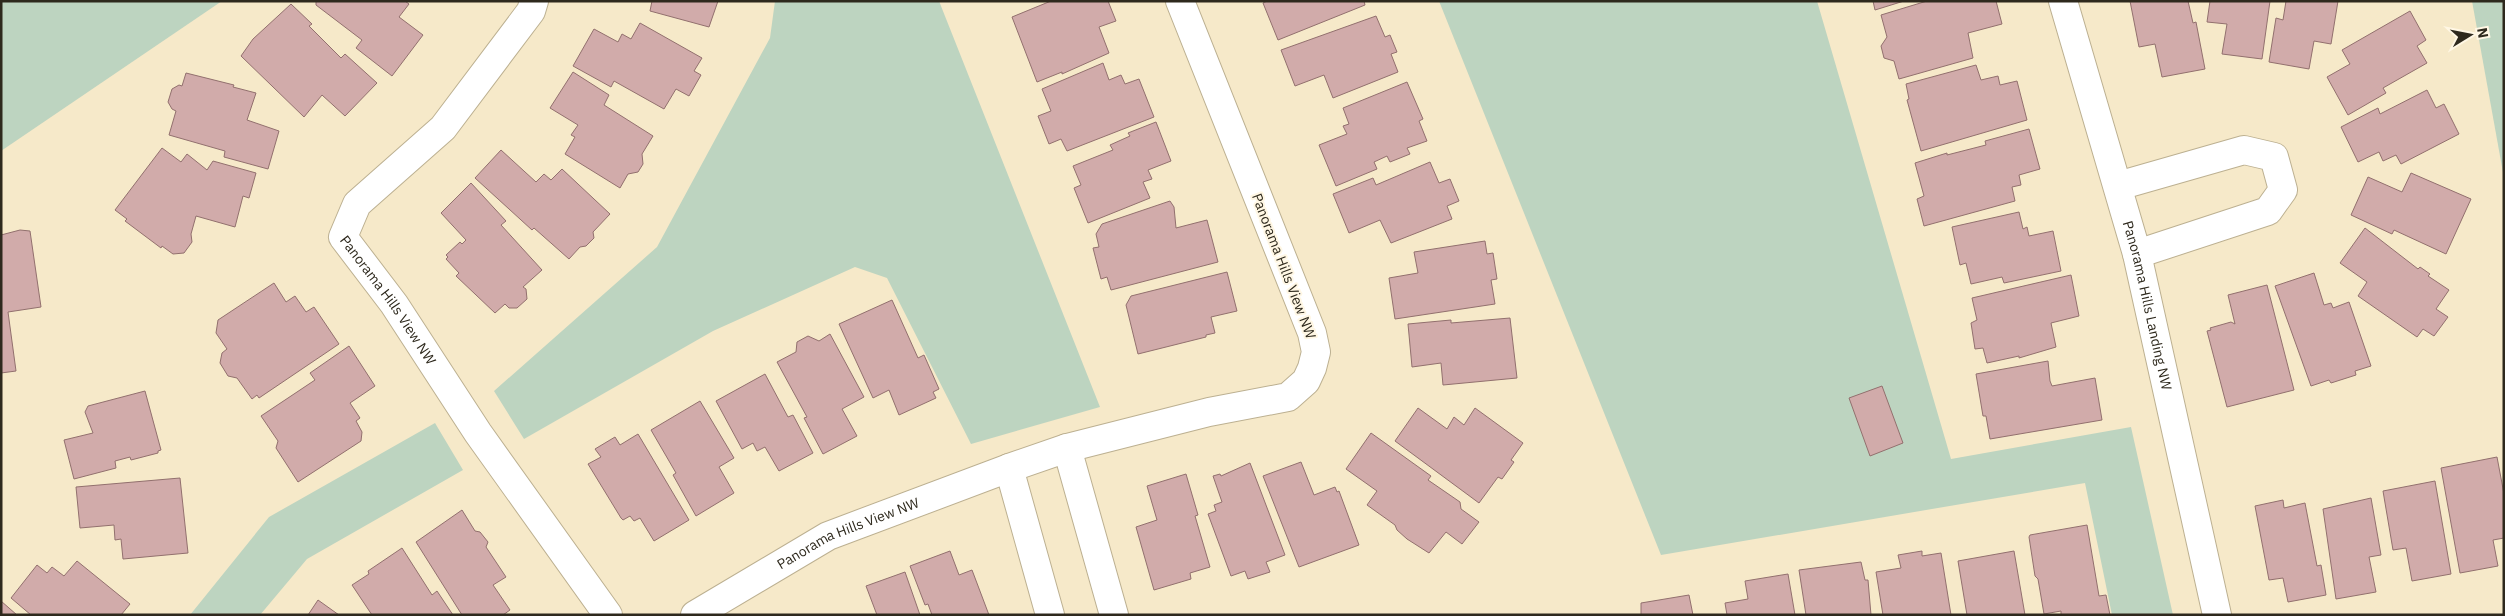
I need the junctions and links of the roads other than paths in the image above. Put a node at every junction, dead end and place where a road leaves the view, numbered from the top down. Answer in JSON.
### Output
{"nodes":[{"id":1,"x":534,"y":1,"type":"edge"},
{"id":2,"x":1180,"y":1,"type":"edge"},
{"id":3,"x":2063,"y":1,"type":"edge"},
{"id":4,"x":2118,"y":186,"type":"junction"},
{"id":5,"x":2137,"y":254,"type":"junction"},
{"id":6,"x":1067,"y":448,"type":"junction"},
{"id":7,"x":1009,"y":468,"type":"junction"},
{"id":8,"x":608,"y":615,"type":"edge"},
{"id":9,"x":695,"y":615,"type":"edge"},
{"id":10,"x":1050,"y":615,"type":"edge"},
{"id":11,"x":1114,"y":615,"type":"edge"},
{"id":12,"x":2217,"y":615,"type":"edge"}],
"edges":[{"from":1,"to":8,"type":"street","name":"Panorama Hills View NW"},
{"from":2,"to":6,"type":"street","name":"Panorama Hills View NW"},
{"from":3,"to":4,"type":"street","name":"Panorama Hills Landing NW"},
{"from":4,"to":5,"type":"street","name":"Panorama Hills Landing NW"},
{"from":4,"to":5,"type":"street"},
{"from":5,"to":12,"type":"street","name":"Panorama Hills Landing NW"},
{"from":6,"to":7,"type":"street","name":"Panorama Hills View NW"},
{"from":6,"to":11,"type":"street"},
{"from":7,"to":9,"type":"street","name":"Panorama Hills View NW"},
{"from":7,"to":10,"type":"street"}]}
